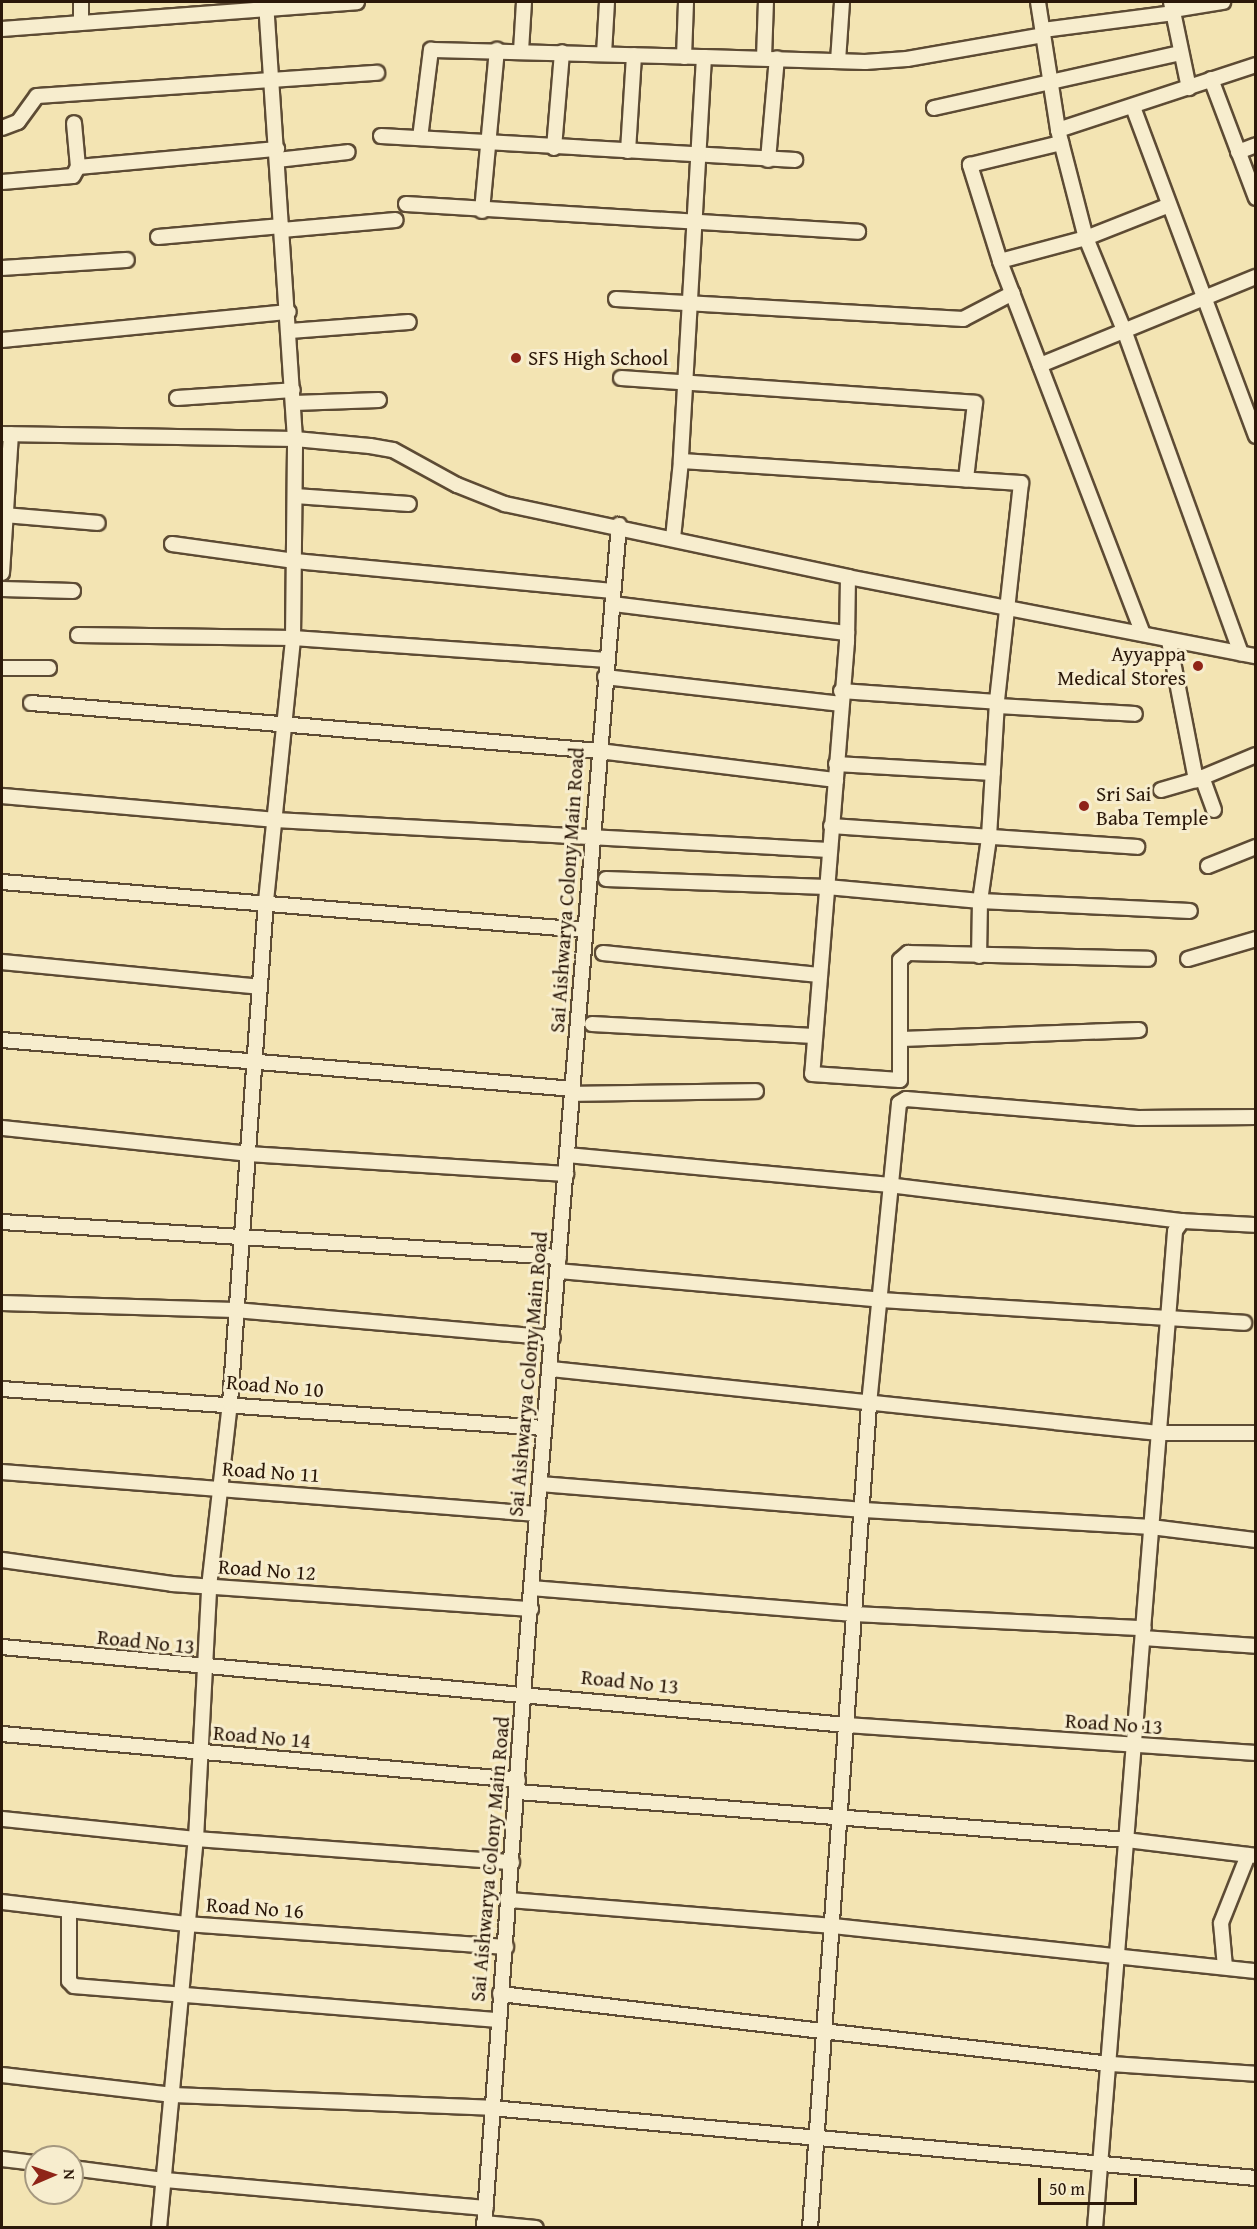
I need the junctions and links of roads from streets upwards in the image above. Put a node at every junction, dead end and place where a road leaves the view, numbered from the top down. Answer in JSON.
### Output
{"nodes":[{"id":1,"x":81,"y":2,"type":"edge"},
{"id":2,"x":357,"y":2,"type":"edge"},
{"id":3,"x":524,"y":2,"type":"edge"},
{"id":4,"x":607,"y":2,"type":"edge"},
{"id":5,"x":686,"y":2,"type":"edge"},
{"id":6,"x":766,"y":2,"type":"edge"},
{"id":7,"x":842,"y":2,"type":"edge"},
{"id":8,"x":1038,"y":2,"type":"edge"},
{"id":9,"x":1223,"y":2,"type":"edge"},
{"id":10,"x":266,"y":5,"type":"edge"},
{"id":11,"x":1173,"y":8,"type":"edge"},
{"id":12,"x":81,"y":21,"type":"junction"},
{"id":13,"x":2,"y":28,"type":"edge"},
{"id":14,"x":1043,"y":32,"type":"junction"},
{"id":15,"x":497,"y":50,"type":"junction"},
{"id":16,"x":521,"y":51,"type":"junction"},
{"id":17,"x":562,"y":52,"type":"junction"},
{"id":18,"x":1181,"y":53,"type":"junction"},
{"id":19,"x":604,"y":54,"type":"junction"},
{"id":20,"x":634,"y":55,"type":"junction"},
{"id":21,"x":684,"y":57,"type":"junction"},
{"id":22,"x":704,"y":57,"type":"junction"},
{"id":23,"x":770,"y":58,"type":"junction"},
{"id":24,"x":838,"y":61,"type":"junction"},
{"id":25,"x":1256,"y":65,"type":"edge"},
{"id":26,"x":377,"y":73,"type":"dead end"},
{"id":27,"x":1211,"y":79,"type":"junction"},
{"id":28,"x":271,"y":80,"type":"junction"},
{"id":29,"x":1051,"y":81,"type":"junction"},
{"id":30,"x":1189,"y":88,"type":"junction"},
{"id":31,"x":1132,"y":107,"type":"junction"},
{"id":32,"x":934,"y":108,"type":"dead end"},
{"id":33,"x":74,"y":123,"type":"dead end"},
{"id":34,"x":2,"y":128,"type":"edge"},
{"id":35,"x":381,"y":136,"type":"dead end"},
{"id":36,"x":1060,"y":137,"type":"junction"},
{"id":37,"x":420,"y":138,"type":"junction"},
{"id":38,"x":487,"y":143,"type":"junction"},
{"id":39,"x":1256,"y":145,"type":"edge"},
{"id":40,"x":554,"y":148,"type":"junction"},
{"id":41,"x":628,"y":151,"type":"junction"},
{"id":42,"x":348,"y":152,"type":"dead end"},
{"id":43,"x":1238,"y":152,"type":"junction"},
{"id":44,"x":277,"y":154,"type":"junction"},
{"id":45,"x":698,"y":155,"type":"junction"},
{"id":46,"x":768,"y":160,"type":"junction"},
{"id":47,"x":795,"y":160,"type":"dead end"},
{"id":48,"x":78,"y":167,"type":"junction"},
{"id":49,"x":2,"y":183,"type":"edge"},
{"id":50,"x":1256,"y":198,"type":"edge"},
{"id":51,"x":405,"y":204,"type":"dead end"},
{"id":52,"x":1167,"y":206,"type":"junction"},
{"id":53,"x":482,"y":211,"type":"junction"},
{"id":54,"x":396,"y":220,"type":"dead end"},
{"id":55,"x":693,"y":224,"type":"junction"},
{"id":56,"x":282,"y":228,"type":"junction"},
{"id":57,"x":858,"y":232,"type":"dead end"},
{"id":58,"x":158,"y":237,"type":"dead end"},
{"id":59,"x":1086,"y":238,"type":"junction"},
{"id":60,"x":127,"y":260,"type":"dead end"},
{"id":61,"x":1000,"y":261,"type":"junction"},
{"id":62,"x":2,"y":268,"type":"edge"},
{"id":63,"x":1256,"y":277,"type":"edge"},
{"id":64,"x":1013,"y":293,"type":"junction"},
{"id":65,"x":1205,"y":298,"type":"junction"},
{"id":66,"x":616,"y":299,"type":"dead end"},
{"id":67,"x":689,"y":302,"type":"junction"},
{"id":68,"x":289,"y":312,"type":"junction"},
{"id":69,"x":408,"y":322,"type":"dead end"},
{"id":70,"x":1124,"y":330,"type":"junction"},
{"id":71,"x":290,"y":331,"type":"junction"},
{"id":72,"x":2,"y":340,"type":"edge"},
{"id":73,"x":1041,"y":365,"type":"junction"},
{"id":74,"x":621,"y":378,"type":"dead end"},
{"id":75,"x":686,"y":381,"type":"junction"},
{"id":76,"x":293,"y":397,"type":"junction"},
{"id":77,"x":177,"y":398,"type":"dead end"},
{"id":78,"x":379,"y":400,"type":"dead end"},
{"id":79,"x":6,"y":434,"type":"edge"},
{"id":80,"x":1256,"y":436,"type":"edge"},
{"id":81,"x":296,"y":440,"type":"junction"},
{"id":82,"x":681,"y":461,"type":"junction"},
{"id":83,"x":5,"y":462,"type":"edge"},
{"id":84,"x":966,"y":479,"type":"junction"},
{"id":85,"x":295,"y":496,"type":"junction"},
{"id":86,"x":409,"y":504,"type":"dead end"},
{"id":87,"x":5,"y":515,"type":"junction"},
{"id":88,"x":98,"y":523,"type":"dead end"},
{"id":89,"x":619,"y":525,"type":"junction"},
{"id":90,"x":673,"y":538,"type":"junction"},
{"id":91,"x":172,"y":544,"type":"dead end"},
{"id":92,"x":295,"y":561,"type":"junction"},
{"id":93,"x":2,"y":573,"type":"edge"},
{"id":94,"x":848,"y":577,"type":"junction"},
{"id":95,"x":2,"y":589,"type":"edge"},
{"id":96,"x":73,"y":591,"type":"dead end"},
{"id":97,"x":613,"y":598,"type":"junction"},
{"id":98,"x":1009,"y":605,"type":"junction"},
{"id":99,"x":847,"y":633,"type":"junction"},
{"id":100,"x":1143,"y":634,"type":"junction"},
{"id":101,"x":78,"y":635,"type":"dead end"},
{"id":102,"x":294,"y":638,"type":"junction"},
{"id":103,"x":1169,"y":641,"type":"junction"},
{"id":104,"x":1241,"y":653,"type":"junction"},
{"id":105,"x":1256,"y":656,"type":"edge"},
{"id":106,"x":607,"y":660,"type":"junction"},
{"id":107,"x":2,"y":668,"type":"edge"},
{"id":108,"x":49,"y":668,"type":"dead end"},
{"id":109,"x":605,"y":677,"type":"junction"},
{"id":110,"x":841,"y":698,"type":"junction"},
{"id":111,"x":31,"y":703,"type":"dead end"},
{"id":112,"x":998,"y":704,"type":"junction"},
{"id":113,"x":1135,"y":714,"type":"dead end"},
{"id":114,"x":285,"y":726,"type":"junction"},
{"id":115,"x":599,"y":751,"type":"junction"},
{"id":116,"x":1256,"y":755,"type":"edge"},
{"id":117,"x":836,"y":764,"type":"junction"},
{"id":118,"x":993,"y":773,"type":"junction"},
{"id":119,"x":1199,"y":778,"type":"junction"},
{"id":120,"x":836,"y":780,"type":"junction"},
{"id":121,"x":1161,"y":790,"type":"dead end"},
{"id":122,"x":2,"y":796,"type":"edge"},
{"id":123,"x":1214,"y":810,"type":"dead end"},
{"id":124,"x":275,"y":820,"type":"junction"},
{"id":125,"x":831,"y":826,"type":"junction"},
{"id":126,"x":591,"y":837,"type":"junction"},
{"id":127,"x":989,"y":838,"type":"junction"},
{"id":128,"x":1256,"y":847,"type":"edge"},
{"id":129,"x":1137,"y":848,"type":"dead end"},
{"id":130,"x":829,"y":850,"type":"junction"},
{"id":131,"x":1208,"y":866,"type":"dead end"},
{"id":132,"x":606,"y":879,"type":"dead end"},
{"id":133,"x":2,"y":882,"type":"edge"},
{"id":134,"x":827,"y":886,"type":"junction"},
{"id":135,"x":266,"y":901,"type":"junction"},
{"id":136,"x":980,"y":901,"type":"junction"},
{"id":137,"x":1190,"y":911,"type":"dead end"},
{"id":138,"x":585,"y":930,"type":"junction"},
{"id":139,"x":1256,"y":939,"type":"edge"},
{"id":140,"x":603,"y":953,"type":"dead end"},
{"id":141,"x":979,"y":957,"type":"junction"},
{"id":142,"x":1148,"y":959,"type":"dead end"},
{"id":143,"x":1188,"y":959,"type":"dead end"},
{"id":144,"x":2,"y":962,"type":"edge"},
{"id":145,"x":819,"y":975,"type":"junction"},
{"id":146,"x":260,"y":987,"type":"junction"},
{"id":147,"x":592,"y":1024,"type":"dead end"},
{"id":148,"x":1139,"y":1030,"type":"dead end"},
{"id":149,"x":814,"y":1036,"type":"junction"},
{"id":150,"x":902,"y":1039,"type":"junction"},
{"id":151,"x":2,"y":1040,"type":"edge"},
{"id":152,"x":255,"y":1064,"type":"junction"},
{"id":153,"x":572,"y":1091,"type":"junction"},
{"id":154,"x":756,"y":1091,"type":"dead end"},
{"id":155,"x":1256,"y":1117,"type":"edge"},
{"id":156,"x":2,"y":1128,"type":"edge"},
{"id":157,"x":248,"y":1154,"type":"junction"},
{"id":158,"x":567,"y":1155,"type":"junction"},
{"id":159,"x":566,"y":1174,"type":"junction"},
{"id":160,"x":888,"y":1185,"type":"junction"},
{"id":161,"x":1182,"y":1221,"type":"junction"},
{"id":162,"x":2,"y":1222,"type":"edge"},
{"id":163,"x":1256,"y":1225,"type":"edge"},
{"id":164,"x":243,"y":1239,"type":"junction"},
{"id":165,"x":559,"y":1264,"type":"junction"},
{"id":166,"x":880,"y":1300,"type":"junction"},
{"id":167,"x":2,"y":1303,"type":"edge"},
{"id":168,"x":235,"y":1310,"type":"junction"},
{"id":169,"x":1169,"y":1319,"type":"junction"},
{"id":170,"x":1245,"y":1323,"type":"dead end"},
{"id":171,"x":553,"y":1338,"type":"junction"},
{"id":172,"x":551,"y":1369,"type":"junction"},
{"id":173,"x":2,"y":1389,"type":"edge"},
{"id":174,"x":230,"y":1403,"type":"junction"},
{"id":175,"x":869,"y":1404,"type":"junction"},
{"id":176,"x":544,"y":1428,"type":"junction"},
{"id":177,"x":1159,"y":1432,"type":"junction"},
{"id":178,"x":1256,"y":1433,"type":"edge"},
{"id":179,"x":2,"y":1472,"type":"edge"},
{"id":180,"x":540,"y":1484,"type":"junction"},
{"id":181,"x":220,"y":1490,"type":"junction"},
{"id":182,"x":864,"y":1510,"type":"junction"},
{"id":183,"x":537,"y":1514,"type":"junction"},
{"id":184,"x":1151,"y":1527,"type":"junction"},
{"id":185,"x":1256,"y":1540,"type":"edge"},
{"id":186,"x":2,"y":1560,"type":"edge"},
{"id":187,"x":209,"y":1587,"type":"junction"},
{"id":188,"x":531,"y":1588,"type":"junction"},
{"id":189,"x":531,"y":1609,"type":"junction"},
{"id":190,"x":854,"y":1614,"type":"junction"},
{"id":191,"x":1144,"y":1633,"type":"junction"},
{"id":192,"x":1256,"y":1646,"type":"edge"},
{"id":193,"x":2,"y":1647,"type":"edge"},
{"id":194,"x":206,"y":1669,"type":"junction"},
{"id":195,"x":524,"y":1693,"type":"junction"},
{"id":196,"x":846,"y":1725,"type":"junction"},
{"id":197,"x":2,"y":1734,"type":"edge"},
{"id":198,"x":1136,"y":1747,"type":"junction"},
{"id":199,"x":201,"y":1753,"type":"junction"},
{"id":200,"x":1256,"y":1753,"type":"edge"},
{"id":201,"x":518,"y":1786,"type":"junction"},
{"id":202,"x":841,"y":1817,"type":"junction"},
{"id":203,"x":2,"y":1819,"type":"edge"},
{"id":204,"x":196,"y":1839,"type":"junction"},
{"id":205,"x":1126,"y":1840,"type":"junction"},
{"id":206,"x":1252,"y":1855,"type":"edge"},
{"id":207,"x":512,"y":1862,"type":"junction"},
{"id":208,"x":510,"y":1900,"type":"junction"},
{"id":209,"x":2,"y":1902,"type":"edge"},
{"id":210,"x":69,"y":1910,"type":"junction"},
{"id":211,"x":186,"y":1924,"type":"junction"},
{"id":212,"x":833,"y":1926,"type":"junction"},
{"id":213,"x":506,"y":1947,"type":"junction"},
{"id":214,"x":1118,"y":1955,"type":"junction"},
{"id":215,"x":1225,"y":1967,"type":"junction"},
{"id":216,"x":1256,"y":1971,"type":"edge"},
{"id":217,"x":179,"y":1992,"type":"junction"},
{"id":218,"x":500,"y":1994,"type":"junction"},
{"id":219,"x":498,"y":2020,"type":"junction"},
{"id":220,"x":825,"y":2030,"type":"junction"},
{"id":221,"x":1111,"y":2064,"type":"junction"},
{"id":222,"x":1256,"y":2074,"type":"edge"},
{"id":223,"x":2,"y":2075,"type":"edge"},
{"id":224,"x":173,"y":2095,"type":"junction"},
{"id":225,"x":491,"y":2108,"type":"junction"},
{"id":226,"x":816,"y":2138,"type":"junction"},
{"id":227,"x":2,"y":2159,"type":"edge"},
{"id":228,"x":24,"y":2162,"type":"edge"},
{"id":229,"x":1103,"y":2163,"type":"junction"},
{"id":230,"x":84,"y":2170,"type":"edge"},
{"id":231,"x":1256,"y":2178,"type":"edge"},
{"id":232,"x":165,"y":2180,"type":"junction"},
{"id":233,"x":486,"y":2208,"type":"junction"},
{"id":234,"x":484,"y":2225,"type":"edge"},
{"id":235,"x":159,"y":2228,"type":"edge"},
{"id":236,"x":536,"y":2228,"type":"edge"},
{"id":237,"x":810,"y":2228,"type":"edge"},
{"id":238,"x":1095,"y":2228,"type":"edge"}],
"edges":[{"from":1,"to":12,"type":"street"},
{"from":2,"to":10,"type":"street"},
{"from":3,"to":16,"type":"street"},
{"from":4,"to":19,"type":"street"},
{"from":5,"to":21,"type":"street"},
{"from":6,"to":23,"type":"street"},
{"from":7,"to":24,"type":"street"},
{"from":8,"to":14,"type":"street"},
{"from":9,"to":11,"type":"street"},
{"from":10,"to":12,"type":"street"},
{"from":10,"to":28,"type":"street"},
{"from":11,"to":14,"type":"street"},
{"from":11,"to":18,"type":"street"},
{"from":12,"to":13,"type":"street"},
{"from":14,"to":24,"type":"street"},
{"from":14,"to":29,"type":"street"},
{"from":15,"to":16,"type":"street"},
{"from":15,"to":37,"type":"street"},
{"from":15,"to":38,"type":"street"},
{"from":16,"to":17,"type":"street"},
{"from":17,"to":19,"type":"street"},
{"from":17,"to":40,"type":"street"},
{"from":18,"to":29,"type":"street"},
{"from":18,"to":30,"type":"street"},
{"from":19,"to":20,"type":"street"},
{"from":20,"to":21,"type":"street"},
{"from":20,"to":41,"type":"street"},
{"from":21,"to":22,"type":"street"},
{"from":22,"to":23,"type":"street"},
{"from":22,"to":45,"type":"street"},
{"from":23,"to":24,"type":"street"},
{"from":23,"to":46,"type":"street"},
{"from":25,"to":27,"type":"street"},
{"from":26,"to":28,"type":"street"},
{"from":27,"to":30,"type":"street"},
{"from":27,"to":43,"type":"street"},
{"from":28,"to":34,"type":"street"},
{"from":28,"to":44,"type":"street"},
{"from":29,"to":32,"type":"street"},
{"from":29,"to":36,"type":"street"},
{"from":30,"to":31,"type":"street"},
{"from":31,"to":36,"type":"street"},
{"from":31,"to":52,"type":"street"},
{"from":33,"to":48,"type":"street"},
{"from":35,"to":37,"type":"street"},
{"from":36,"to":59,"type":"street"},
{"from":36,"to":61,"type":"street"},
{"from":37,"to":38,"type":"street"},
{"from":38,"to":40,"type":"street"},
{"from":38,"to":53,"type":"street"},
{"from":39,"to":43,"type":"street"},
{"from":40,"to":41,"type":"street"},
{"from":41,"to":45,"type":"street"},
{"from":42,"to":44,"type":"street"},
{"from":43,"to":50,"type":"street"},
{"from":44,"to":48,"type":"street"},
{"from":44,"to":56,"type":"street"},
{"from":45,"to":46,"type":"street"},
{"from":45,"to":55,"type":"street"},
{"from":46,"to":47,"type":"street"},
{"from":48,"to":49,"type":"street"},
{"from":51,"to":53,"type":"street"},
{"from":52,"to":59,"type":"street"},
{"from":52,"to":65,"type":"street"},
{"from":53,"to":55,"type":"street"},
{"from":54,"to":56,"type":"street"},
{"from":55,"to":57,"type":"street"},
{"from":55,"to":67,"type":"street"},
{"from":56,"to":58,"type":"street"},
{"from":56,"to":68,"type":"street"},
{"from":59,"to":61,"type":"street"},
{"from":59,"to":70,"type":"street"},
{"from":60,"to":62,"type":"street"},
{"from":61,"to":64,"type":"street"},
{"from":63,"to":65,"type":"street"},
{"from":64,"to":67,"type":"street"},
{"from":64,"to":73,"type":"street"},
{"from":65,"to":70,"type":"street"},
{"from":65,"to":80,"type":"street"},
{"from":66,"to":67,"type":"street"},
{"from":67,"to":75,"type":"street"},
{"from":68,"to":71,"type":"street"},
{"from":68,"to":72,"type":"street"},
{"from":69,"to":71,"type":"street"},
{"from":70,"to":73,"type":"street"},
{"from":70,"to":104,"type":"street"},
{"from":71,"to":76,"type":"street"},
{"from":73,"to":100,"type":"street"},
{"from":74,"to":75,"type":"street"},
{"from":75,"to":82,"type":"street"},
{"from":75,"to":84,"type":"street"},
{"from":76,"to":77,"type":"street"},
{"from":76,"to":78,"type":"street"},
{"from":76,"to":81,"type":"street"},
{"from":79,"to":81,"type":"street"},
{"from":79,"to":83,"type":"street"},
{"from":81,"to":85,"type":"street"},
{"from":81,"to":89,"type":"street"},
{"from":82,"to":84,"type":"street"},
{"from":82,"to":90,"type":"street"},
{"from":83,"to":87,"type":"street"},
{"from":84,"to":98,"type":"street"},
{"from":85,"to":86,"type":"street"},
{"from":85,"to":92,"type":"street"},
{"from":87,"to":88,"type":"street"},
{"from":87,"to":93,"type":"street"},
{"from":89,"to":90,"type":"street"},
{"from":89,"to":97,"type":"street","name":"Sai Aishwarya Colony Main Road"},
{"from":90,"to":94,"type":"street"},
{"from":91,"to":92,"type":"street"},
{"from":92,"to":97,"type":"street"},
{"from":92,"to":102,"type":"street"},
{"from":94,"to":98,"type":"street"},
{"from":94,"to":99,"type":"street"},
{"from":95,"to":96,"type":"street"},
{"from":97,"to":99,"type":"street"},
{"from":97,"to":106,"type":"street","name":"Sai Aishwarya Colony Main Road"},
{"from":98,"to":100,"type":"street"},
{"from":98,"to":112,"type":"street"},
{"from":99,"to":110,"type":"street"},
{"from":100,"to":103,"type":"street"},
{"from":101,"to":102,"type":"street"},
{"from":102,"to":106,"type":"street"},
{"from":102,"to":114,"type":"street"},
{"from":103,"to":104,"type":"street"},
{"from":103,"to":119,"type":"street"},
{"from":104,"to":105,"type":"street"},
{"from":106,"to":109,"type":"street","name":"Sai Aishwarya Colony Main Road"},
{"from":107,"to":108,"type":"street"},
{"from":109,"to":110,"type":"street"},
{"from":109,"to":115,"type":"street","name":"Sai Aishwarya Colony Main Road"},
{"from":110,"to":112,"type":"street"},
{"from":110,"to":117,"type":"street"},
{"from":111,"to":114,"type":"street"},
{"from":112,"to":113,"type":"street"},
{"from":112,"to":118,"type":"street"},
{"from":114,"to":115,"type":"street"},
{"from":114,"to":124,"type":"street"},
{"from":115,"to":120,"type":"street"},
{"from":115,"to":126,"type":"street","name":"Sai Aishwarya Colony Main Road"},
{"from":116,"to":119,"type":"street"},
{"from":117,"to":118,"type":"street"},
{"from":117,"to":120,"type":"street"},
{"from":118,"to":127,"type":"street"},
{"from":119,"to":121,"type":"street"},
{"from":119,"to":123,"type":"street"},
{"from":120,"to":125,"type":"street"},
{"from":122,"to":124,"type":"street"},
{"from":124,"to":126,"type":"street"},
{"from":124,"to":135,"type":"street"},
{"from":125,"to":127,"type":"street"},
{"from":125,"to":130,"type":"street"},
{"from":126,"to":130,"type":"street"},
{"from":126,"to":138,"type":"street","name":"Sai Aishwarya Colony Main Road"},
{"from":127,"to":129,"type":"street"},
{"from":127,"to":136,"type":"street"},
{"from":128,"to":131,"type":"street"},
{"from":130,"to":134,"type":"street"},
{"from":132,"to":134,"type":"street"},
{"from":133,"to":135,"type":"street"},
{"from":134,"to":136,"type":"street"},
{"from":134,"to":145,"type":"street"},
{"from":135,"to":138,"type":"street"},
{"from":135,"to":146,"type":"street"},
{"from":136,"to":137,"type":"street"},
{"from":136,"to":141,"type":"street"},
{"from":138,"to":153,"type":"street","name":"Sai Aishwarya Colony Main Road"},
{"from":139,"to":143,"type":"street"},
{"from":140,"to":145,"type":"street"},
{"from":141,"to":142,"type":"street"},
{"from":141,"to":150,"type":"street"},
{"from":144,"to":146,"type":"street"},
{"from":145,"to":149,"type":"street"},
{"from":146,"to":152,"type":"street"},
{"from":147,"to":149,"type":"street"},
{"from":148,"to":150,"type":"street"},
{"from":149,"to":150,"type":"street"},
{"from":151,"to":152,"type":"street"},
{"from":152,"to":153,"type":"street"},
{"from":152,"to":157,"type":"street"},
{"from":153,"to":154,"type":"street"},
{"from":153,"to":158,"type":"street","name":"Sai Aishwarya Colony Main Road"},
{"from":155,"to":160,"type":"street"},
{"from":156,"to":157,"type":"street"},
{"from":157,"to":159,"type":"street"},
{"from":157,"to":164,"type":"street"},
{"from":158,"to":159,"type":"street","name":"Sai Aishwarya Colony Main Road"},
{"from":158,"to":160,"type":"street"},
{"from":159,"to":165,"type":"street","name":"Sai Aishwarya Colony Main Road"},
{"from":160,"to":161,"type":"street"},
{"from":160,"to":166,"type":"street"},
{"from":161,"to":163,"type":"street"},
{"from":161,"to":169,"type":"street"},
{"from":162,"to":164,"type":"street"},
{"from":164,"to":165,"type":"street"},
{"from":164,"to":168,"type":"street"},
{"from":165,"to":166,"type":"street"},
{"from":165,"to":171,"type":"street","name":"Sai Aishwarya Colony Main Road"},
{"from":166,"to":169,"type":"street"},
{"from":166,"to":175,"type":"street"},
{"from":167,"to":168,"type":"street"},
{"from":168,"to":171,"type":"street"},
{"from":168,"to":174,"type":"street"},
{"from":169,"to":170,"type":"street"},
{"from":169,"to":177,"type":"street"},
{"from":171,"to":172,"type":"street","name":"Sai Aishwarya Colony Main Road"},
{"from":172,"to":175,"type":"street"},
{"from":172,"to":176,"type":"street","name":"Sai Aishwarya Colony Main Road"},
{"from":173,"to":174,"type":"street","name":"Road No 10"},
{"from":174,"to":176,"type":"street","name":"Road No 10"},
{"from":174,"to":181,"type":"street"},
{"from":175,"to":177,"type":"street"},
{"from":175,"to":182,"type":"street"},
{"from":176,"to":180,"type":"street","name":"Sai Aishwarya Colony Main Road"},
{"from":177,"to":178,"type":"street"},
{"from":177,"to":184,"type":"street"},
{"from":179,"to":181,"type":"street","name":"Road No 11"},
{"from":180,"to":182,"type":"street"},
{"from":180,"to":183,"type":"street","name":"Sai Aishwarya Colony Main Road"},
{"from":181,"to":183,"type":"street","name":"Road No 11"},
{"from":181,"to":187,"type":"street"},
{"from":182,"to":184,"type":"street"},
{"from":182,"to":190,"type":"street"},
{"from":183,"to":188,"type":"street","name":"Sai Aishwarya Colony Main Road"},
{"from":184,"to":185,"type":"street"},
{"from":184,"to":191,"type":"street"},
{"from":186,"to":187,"type":"street","name":"Road No 12"},
{"from":187,"to":189,"type":"street","name":"Road No 12"},
{"from":187,"to":194,"type":"street"},
{"from":188,"to":189,"type":"street","name":"Sai Aishwarya Colony Main Road"},
{"from":188,"to":190,"type":"street"},
{"from":189,"to":195,"type":"street","name":"Sai Aishwarya Colony Main Road"},
{"from":190,"to":191,"type":"street"},
{"from":190,"to":196,"type":"street"},
{"from":191,"to":192,"type":"street"},
{"from":191,"to":198,"type":"street"},
{"from":193,"to":194,"type":"street","name":"Road No 13"},
{"from":194,"to":195,"type":"street","name":"Road No 13"},
{"from":194,"to":199,"type":"street"},
{"from":195,"to":196,"type":"street","name":"Road No 13"},
{"from":195,"to":201,"type":"street","name":"Sai Aishwarya Colony Main Road"},
{"from":196,"to":198,"type":"street","name":"Road No 13"},
{"from":196,"to":202,"type":"street"},
{"from":197,"to":199,"type":"street","name":"Road No 14"},
{"from":198,"to":200,"type":"street","name":"Road No 13"},
{"from":198,"to":205,"type":"street"},
{"from":199,"to":201,"type":"street","name":"Road No 14"},
{"from":199,"to":204,"type":"street"},
{"from":201,"to":202,"type":"street","name":"Road No 14"},
{"from":201,"to":207,"type":"street","name":"Sai Aishwarya Colony Main Road"},
{"from":202,"to":205,"type":"street","name":"Road No 14"},
{"from":202,"to":212,"type":"street"},
{"from":203,"to":204,"type":"street"},
{"from":204,"to":207,"type":"street"},
{"from":204,"to":211,"type":"street"},
{"from":205,"to":206,"type":"street","name":"Road No 14"},
{"from":205,"to":214,"type":"street"},
{"from":206,"to":215,"type":"street"},
{"from":207,"to":208,"type":"street","name":"Sai Aishwarya Colony Main Road"},
{"from":208,"to":212,"type":"street"},
{"from":208,"to":213,"type":"street","name":"Sai Aishwarya Colony Main Road"},
{"from":209,"to":210,"type":"street","name":"Road No 16"},
{"from":210,"to":211,"type":"street","name":"Road No 16"},
{"from":210,"to":217,"type":"street"},
{"from":211,"to":213,"type":"street","name":"Road No 16"},
{"from":211,"to":217,"type":"street"},
{"from":212,"to":214,"type":"street"},
{"from":212,"to":220,"type":"street"},
{"from":213,"to":218,"type":"street","name":"Sai Aishwarya Colony Main Road"},
{"from":214,"to":215,"type":"street"},
{"from":214,"to":221,"type":"street"},
{"from":215,"to":216,"type":"street"},
{"from":217,"to":219,"type":"street"},
{"from":217,"to":224,"type":"street"},
{"from":218,"to":219,"type":"street","name":"Sai Aishwarya Colony Main Road"},
{"from":218,"to":220,"type":"street"},
{"from":219,"to":225,"type":"street","name":"Sai Aishwarya Colony Main Road"},
{"from":220,"to":221,"type":"street"},
{"from":220,"to":226,"type":"street"},
{"from":221,"to":222,"type":"street"},
{"from":221,"to":229,"type":"street"},
{"from":223,"to":224,"type":"street"},
{"from":224,"to":225,"type":"street"},
{"from":224,"to":232,"type":"street"},
{"from":225,"to":226,"type":"street"},
{"from":225,"to":233,"type":"street","name":"Sai Aishwarya Colony Main Road"},
{"from":226,"to":229,"type":"street"},
{"from":226,"to":237,"type":"street"},
{"from":227,"to":228,"type":"street"},
{"from":229,"to":231,"type":"street"},
{"from":229,"to":238,"type":"street"},
{"from":230,"to":232,"type":"street"},
{"from":232,"to":233,"type":"street"},
{"from":232,"to":235,"type":"street"},
{"from":233,"to":234,"type":"street","name":"Sai Aishwarya Colony Main Road"},
{"from":234,"to":236,"type":"street"}]}
